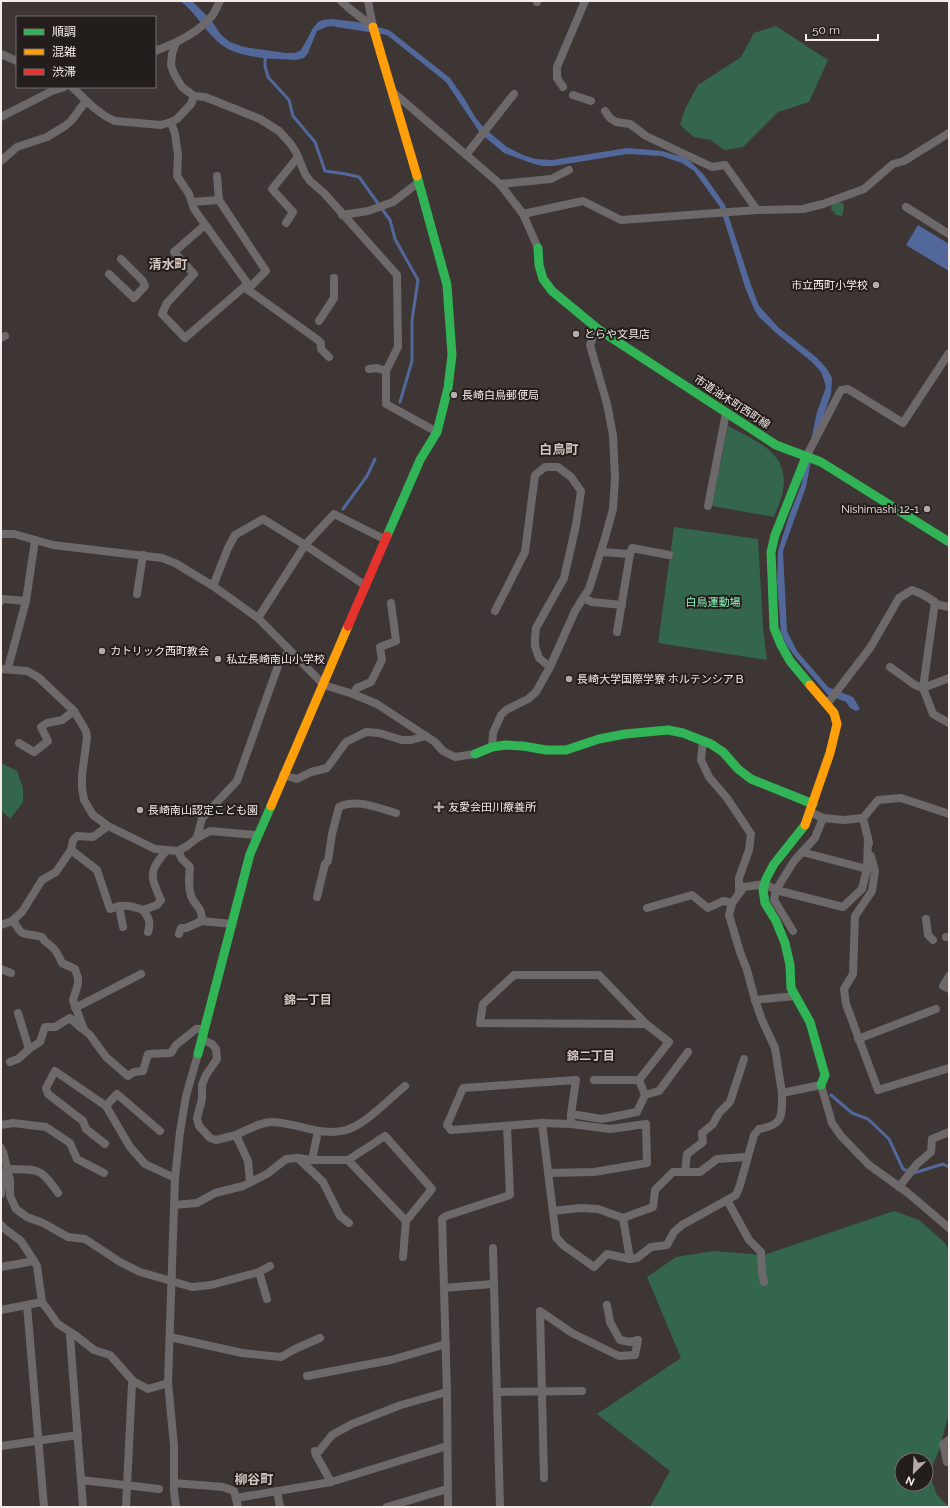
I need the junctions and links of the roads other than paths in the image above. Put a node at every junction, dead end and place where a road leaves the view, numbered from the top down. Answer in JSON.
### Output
{"nodes":[{"id":1,"x":219,"y":1,"type":"edge"},
{"id":2,"x":341,"y":1,"type":"edge"},
{"id":3,"x":368,"y":1,"type":"edge"},
{"id":4,"x":585,"y":1,"type":"edge"},
{"id":5,"x":374,"y":27,"type":"junction"},
{"id":6,"x":176,"y":43,"type":"junction"},
{"id":7,"x":156,"y":51,"type":"edge"},
{"id":8,"x":1,"y":54,"type":"edge"},
{"id":9,"x":16,"y":61,"type":"edge"},
{"id":10,"x":563,"y":86,"type":"dead end"},
{"id":11,"x":73,"y":88,"type":"edge"},
{"id":12,"x":50,"y":89,"type":"edge"},
{"id":13,"x":394,"y":93,"type":"junction"},
{"id":14,"x":514,"y":94,"type":"dead end"},
{"id":15,"x":573,"y":95,"type":"dead end"},
{"id":16,"x":194,"y":96,"type":"junction"},
{"id":17,"x":86,"y":101,"type":"junction"},
{"id":18,"x":591,"y":101,"type":"dead end"},
{"id":19,"x":605,"y":111,"type":"dead end"},
{"id":20,"x":1,"y":117,"type":"edge"},
{"id":21,"x":171,"y":122,"type":"junction"},
{"id":22,"x":949,"y":133,"type":"edge"},
{"id":23,"x":466,"y":155,"type":"junction"},
{"id":24,"x":298,"y":157,"type":"junction"},
{"id":25,"x":1,"y":161,"type":"edge"},
{"id":26,"x":569,"y":170,"type":"dead end"},
{"id":27,"x":217,"y":176,"type":"dead end"},
{"id":28,"x":419,"y":182,"type":"junction"},
{"id":29,"x":500,"y":184,"type":"junction"},
{"id":30,"x":219,"y":200,"type":"junction"},
{"id":31,"x":192,"y":202,"type":"junction"},
{"id":32,"x":906,"y":207,"type":"dead end"},
{"id":33,"x":757,"y":210,"type":"junction"},
{"id":34,"x":342,"y":214,"type":"junction"},
{"id":35,"x":523,"y":214,"type":"junction"},
{"id":36,"x":286,"y":223,"type":"dead end"},
{"id":37,"x":205,"y":225,"type":"junction"},
{"id":38,"x":949,"y":234,"type":"edge"},
{"id":39,"x":538,"y":248,"type":"joint"},
{"id":40,"x":121,"y":259,"type":"dead end"},
{"id":41,"x":109,"y":274,"type":"dead end"},
{"id":42,"x":334,"y":278,"type":"dead end"},
{"id":43,"x":247,"y":287,"type":"junction"},
{"id":44,"x":319,"y":321,"type":"dead end"},
{"id":45,"x":598,"y":329,"type":"junction"},
{"id":46,"x":949,"y":353,"type":"edge"},
{"id":47,"x":329,"y":357,"type":"dead end"},
{"id":48,"x":370,"y":369,"type":"dead end"},
{"id":49,"x":386,"y":371,"type":"junction"},
{"id":50,"x":726,"y":413,"type":"junction"},
{"id":51,"x":437,"y":432,"type":"junction"},
{"id":52,"x":806,"y":457,"type":"junction"},
{"id":53,"x":708,"y":506,"type":"dead end"},
{"id":54,"x":2,"y":532,"type":"edge"},
{"id":55,"x":35,"y":540,"type":"junction"},
{"id":56,"x":386,"y":540,"type":"junction"},
{"id":57,"x":949,"y":542,"type":"edge"},
{"id":58,"x":305,"y":545,"type":"junction"},
{"id":59,"x":601,"y":552,"type":"junction"},
{"id":60,"x":630,"y":554,"type":"junction"},
{"id":61,"x":143,"y":555,"type":"junction"},
{"id":62,"x":669,"y":555,"type":"dead end"},
{"id":63,"x":213,"y":586,"type":"junction"},
{"id":64,"x":366,"y":586,"type":"junction"},
{"id":65,"x":137,"y":594,"type":"dead end"},
{"id":66,"x":583,"y":598,"type":"junction"},
{"id":67,"x":1,"y":601,"type":"edge"},
{"id":68,"x":26,"y":601,"type":"junction"},
{"id":69,"x":391,"y":603,"type":"dead end"},
{"id":70,"x":935,"y":604,"type":"junction"},
{"id":71,"x":622,"y":605,"type":"junction"},
{"id":72,"x":949,"y":607,"type":"edge"},
{"id":73,"x":495,"y":611,"type":"dead end"},
{"id":74,"x":258,"y":618,"type":"junction"},
{"id":75,"x":618,"y":632,"type":"dead end"},
{"id":76,"x":290,"y":651,"type":"junction"},
{"id":77,"x":890,"y":667,"type":"dead end"},
{"id":78,"x":4,"y":668,"type":"edge"},
{"id":79,"x":550,"y":668,"type":"junction"},
{"id":80,"x":949,"y":678,"type":"edge"},
{"id":81,"x":324,"y":685,"type":"junction"},
{"id":82,"x":923,"y":688,"type":"junction"},
{"id":83,"x":353,"y":694,"type":"junction"},
{"id":84,"x":827,"y":704,"type":"junction"},
{"id":85,"x":74,"y":711,"type":"junction"},
{"id":86,"x":949,"y":723,"type":"edge"},
{"id":87,"x":426,"y":736,"type":"junction"},
{"id":88,"x":703,"y":741,"type":"junction"},
{"id":89,"x":19,"y":743,"type":"dead end"},
{"id":90,"x":492,"y":748,"type":"junction"},
{"id":91,"x":475,"y":754,"type":"joint"},
{"id":92,"x":284,"y":775,"type":"junction"},
{"id":93,"x":812,"y":808,"type":"junction"},
{"id":94,"x":396,"y":814,"type":"dead end"},
{"id":95,"x":949,"y":814,"type":"edge"},
{"id":96,"x":823,"y":818,"type":"junction"},
{"id":97,"x":863,"y":818,"type":"junction"},
{"id":98,"x":108,"y":826,"type":"junction"},
{"id":99,"x":257,"y":835,"type":"junction"},
{"id":100,"x":197,"y":838,"type":"junction"},
{"id":101,"x":868,"y":838,"type":"junction"},
{"id":102,"x":71,"y":850,"type":"junction"},
{"id":103,"x":167,"y":850,"type":"junction"},
{"id":104,"x":178,"y":851,"type":"junction"},
{"id":105,"x":802,"y":852,"type":"junction"},
{"id":106,"x":867,"y":869,"type":"junction"},
{"id":107,"x":765,"y":884,"type":"junction"},
{"id":108,"x":776,"y":890,"type":"junction"},
{"id":109,"x":739,"y":893,"type":"junction"},
{"id":110,"x":316,"y":897,"type":"dead end"},
{"id":111,"x":732,"y":902,"type":"junction"},
{"id":112,"x":119,"y":906,"type":"junction"},
{"id":113,"x":647,"y":908,"type":"dead end"},
{"id":114,"x":143,"y":910,"type":"junction"},
{"id":115,"x":926,"y":919,"type":"dead end"},
{"id":116,"x":13,"y":920,"type":"junction"},
{"id":117,"x":202,"y":921,"type":"junction"},
{"id":118,"x":232,"y":924,"type":"junction"},
{"id":119,"x":1,"y":925,"type":"edge"},
{"id":120,"x":123,"y":927,"type":"dead end"},
{"id":121,"x":793,"y":931,"type":"dead end"},
{"id":122,"x":148,"y":932,"type":"dead end"},
{"id":123,"x":179,"y":934,"type":"dead end"},
{"id":124,"x":933,"y":940,"type":"dead end"},
{"id":125,"x":1,"y":969,"type":"edge"},
{"id":126,"x":10,"y":973,"type":"dead end"},
{"id":127,"x":141,"y":974,"type":"dead end"},
{"id":128,"x":949,"y":976,"type":"edge"},
{"id":129,"x":949,"y":989,"type":"edge"},
{"id":130,"x":795,"y":996,"type":"junction"},
{"id":131,"x":755,"y":1000,"type":"junction"},
{"id":132,"x":75,"y":1008,"type":"junction"},
{"id":133,"x":936,"y":1009,"type":"dead end"},
{"id":134,"x":18,"y":1013,"type":"dead end"},
{"id":135,"x":646,"y":1024,"type":"junction"},
{"id":136,"x":204,"y":1029,"type":"junction"},
{"id":137,"x":84,"y":1030,"type":"junction"},
{"id":138,"x":202,"y":1039,"type":"junction"},
{"id":139,"x":858,"y":1039,"type":"junction"},
{"id":140,"x":29,"y":1049,"type":"junction"},
{"id":141,"x":688,"y":1052,"type":"dead end"},
{"id":142,"x":198,"y":1054,"type":"joint"},
{"id":143,"x":744,"y":1059,"type":"dead end"},
{"id":144,"x":10,"y":1062,"type":"dead end"},
{"id":145,"x":949,"y":1068,"type":"edge"},
{"id":146,"x":594,"y":1080,"type":"dead end"},
{"id":147,"x":639,"y":1080,"type":"junction"},
{"id":148,"x":821,"y":1085,"type":"junction"},
{"id":149,"x":405,"y":1086,"type":"dead end"},
{"id":150,"x":782,"y":1093,"type":"junction"},
{"id":151,"x":645,"y":1095,"type":"junction"},
{"id":152,"x":106,"y":1106,"type":"junction"},
{"id":153,"x":571,"y":1114,"type":"junction"},
{"id":154,"x":542,"y":1123,"type":"junction"},
{"id":155,"x":571,"y":1124,"type":"junction"},
{"id":156,"x":1,"y":1125,"type":"edge"},
{"id":157,"x":507,"y":1126,"type":"junction"},
{"id":158,"x":160,"y":1131,"type":"dead end"},
{"id":159,"x":318,"y":1131,"type":"junction"},
{"id":160,"x":949,"y":1132,"type":"edge"},
{"id":161,"x":236,"y":1135,"type":"junction"},
{"id":162,"x":105,"y":1144,"type":"dead end"},
{"id":163,"x":1,"y":1148,"type":"edge"},
{"id":164,"x":747,"y":1157,"type":"junction"},
{"id":165,"x":298,"y":1158,"type":"junction"},
{"id":166,"x":312,"y":1160,"type":"junction"},
{"id":167,"x":348,"y":1160,"type":"junction"},
{"id":168,"x":7,"y":1169,"type":"junction"},
{"id":169,"x":685,"y":1172,"type":"junction"},
{"id":170,"x":104,"y":1173,"type":"dead end"},
{"id":171,"x":548,"y":1173,"type":"junction"},
{"id":172,"x":175,"y":1178,"type":"junction"},
{"id":173,"x":250,"y":1182,"type":"junction"},
{"id":174,"x":899,"y":1187,"type":"junction"},
{"id":175,"x":58,"y":1193,"type":"dead end"},
{"id":176,"x":1,"y":1194,"type":"edge"},
{"id":177,"x":727,"y":1200,"type":"junction"},
{"id":178,"x":174,"y":1205,"type":"junction"},
{"id":179,"x":553,"y":1211,"type":"junction"},
{"id":180,"x":623,"y":1218,"type":"junction"},
{"id":181,"x":406,"y":1221,"type":"junction"},
{"id":182,"x":349,"y":1223,"type":"dead end"},
{"id":183,"x":1,"y":1225,"type":"edge"},
{"id":184,"x":949,"y":1228,"type":"edge"},
{"id":185,"x":493,"y":1248,"type":"dead end"},
{"id":186,"x":403,"y":1257,"type":"dead end"},
{"id":187,"x":630,"y":1259,"type":"junction"},
{"id":188,"x":34,"y":1261,"type":"junction"},
{"id":189,"x":270,"y":1266,"type":"dead end"},
{"id":190,"x":1,"y":1267,"type":"edge"},
{"id":191,"x":259,"y":1272,"type":"junction"},
{"id":192,"x":172,"y":1282,"type":"junction"},
{"id":193,"x":764,"y":1282,"type":"dead end"},
{"id":194,"x":493,"y":1284,"type":"junction"},
{"id":195,"x":444,"y":1288,"type":"junction"},
{"id":196,"x":267,"y":1298,"type":"dead end"},
{"id":197,"x":42,"y":1302,"type":"junction"},
{"id":198,"x":27,"y":1305,"type":"junction"},
{"id":199,"x":607,"y":1305,"type":"dead end"},
{"id":200,"x":1,"y":1310,"type":"edge"},
{"id":201,"x":72,"y":1333,"type":"junction"},
{"id":202,"x":170,"y":1337,"type":"junction"},
{"id":203,"x":320,"y":1338,"type":"dead end"},
{"id":204,"x":446,"y":1344,"type":"junction"},
{"id":205,"x":307,"y":1376,"type":"dead end"},
{"id":206,"x":133,"y":1381,"type":"junction"},
{"id":207,"x":168,"y":1383,"type":"junction"},
{"id":208,"x":582,"y":1391,"type":"dead end"},
{"id":209,"x":497,"y":1392,"type":"junction"},
{"id":210,"x":542,"y":1392,"type":"junction"},
{"id":211,"x":447,"y":1393,"type":"junction"},
{"id":212,"x":78,"y":1435,"type":"junction"},
{"id":213,"x":949,"y":1440,"type":"edge"},
{"id":214,"x":39,"y":1441,"type":"junction"},
{"id":215,"x":1,"y":1446,"type":"edge"},
{"id":216,"x":447,"y":1446,"type":"junction"},
{"id":217,"x":947,"y":1462,"type":"dead end"},
{"id":218,"x":544,"y":1478,"type":"dead end"},
{"id":219,"x":81,"y":1480,"type":"junction"},
{"id":220,"x":331,"y":1482,"type":"junction"},
{"id":221,"x":174,"y":1483,"type":"junction"},
{"id":222,"x":127,"y":1485,"type":"junction"},
{"id":223,"x":159,"y":1489,"type":"dead end"},
{"id":224,"x":447,"y":1489,"type":"junction"},
{"id":225,"x":277,"y":1492,"type":"junction"},
{"id":226,"x":236,"y":1498,"type":"junction"},
{"id":227,"x":44,"y":1507,"type":"edge"},
{"id":228,"x":83,"y":1507,"type":"edge"},
{"id":229,"x":126,"y":1507,"type":"edge"},
{"id":230,"x":176,"y":1507,"type":"edge"},
{"id":231,"x":238,"y":1507,"type":"edge"},
{"id":232,"x":280,"y":1507,"type":"edge"},
{"id":233,"x":387,"y":1507,"type":"edge"},
{"id":234,"x":448,"y":1507,"type":"edge"},
{"id":235,"x":500,"y":1507,"type":"edge"}],
"edges":[{"from":1,"to":6,"type":"street"},
{"from":2,"to":5,"type":"street"},
{"from":3,"to":5,"type":"street"},
{"from":4,"to":10,"type":"street"},
{"from":5,"to":13,"type":"street"},
{"from":6,"to":7,"type":"street"},
{"from":6,"to":16,"type":"street"},
{"from":8,"to":9,"type":"street"},
{"from":11,"to":17,"type":"street"},
{"from":12,"to":20,"type":"street"},
{"from":13,"to":23,"type":"street"},
{"from":13,"to":28,"type":"street"},
{"from":14,"to":23,"type":"street"},
{"from":15,"to":18,"type":"street"},
{"from":16,"to":21,"type":"street"},
{"from":16,"to":24,"type":"street"},
{"from":17,"to":21,"type":"street"},
{"from":17,"to":25,"type":"street"},
{"from":19,"to":33,"type":"street"},
{"from":21,"to":31,"type":"street"},
{"from":22,"to":33,"type":"street"},
{"from":23,"to":29,"type":"street"},
{"from":24,"to":34,"type":"street"},
{"from":24,"to":36,"type":"street"},
{"from":26,"to":29,"type":"street"},
{"from":27,"to":30,"type":"street"},
{"from":28,"to":34,"type":"street"},
{"from":28,"to":51,"type":"street"},
{"from":29,"to":35,"type":"street"},
{"from":30,"to":31,"type":"street"},
{"from":30,"to":43,"type":"street"},
{"from":31,"to":37,"type":"street"},
{"from":32,"to":38,"type":"street"},
{"from":33,"to":35,"type":"street"},
{"from":34,"to":49,"type":"street"},
{"from":35,"to":39,"type":"street"},
{"from":37,"to":43,"type":"street"},
{"from":37,"to":43,"type":"street"},
{"from":39,"to":45,"type":"street","name":"市道油木町西町線"},
{"from":40,"to":41,"type":"street"},
{"from":42,"to":44,"type":"street"},
{"from":43,"to":47,"type":"street"},
{"from":45,"to":50,"type":"street","name":"市道油木町西町線"},
{"from":45,"to":59,"type":"street"},
{"from":46,"to":52,"type":"street"},
{"from":48,"to":49,"type":"street"},
{"from":49,"to":51,"type":"street"},
{"from":50,"to":52,"type":"street","name":"市道油木町西町線"},
{"from":50,"to":53,"type":"street"},
{"from":51,"to":56,"type":"street"},
{"from":52,"to":57,"type":"street","name":"市道油木町西町線"},
{"from":52,"to":84,"type":"street"},
{"from":54,"to":55,"type":"street"},
{"from":55,"to":61,"type":"street"},
{"from":55,"to":68,"type":"street"},
{"from":56,"to":58,"type":"street"},
{"from":56,"to":64,"type":"street"},
{"from":58,"to":63,"type":"street"},
{"from":58,"to":64,"type":"street"},
{"from":58,"to":74,"type":"street"},
{"from":59,"to":60,"type":"street"},
{"from":59,"to":66,"type":"street"},
{"from":60,"to":62,"type":"street"},
{"from":60,"to":71,"type":"street"},
{"from":61,"to":63,"type":"street"},
{"from":61,"to":65,"type":"street"},
{"from":63,"to":74,"type":"street"},
{"from":64,"to":81,"type":"street"},
{"from":66,"to":71,"type":"street"},
{"from":66,"to":79,"type":"street"},
{"from":67,"to":68,"type":"street"},
{"from":68,"to":78,"type":"street"},
{"from":69,"to":83,"type":"street"},
{"from":70,"to":72,"type":"street"},
{"from":70,"to":82,"type":"street"},
{"from":70,"to":84,"type":"street"},
{"from":71,"to":75,"type":"street"},
{"from":73,"to":79,"type":"street"},
{"from":74,"to":76,"type":"street"},
{"from":76,"to":81,"type":"street"},
{"from":76,"to":100,"type":"street"},
{"from":77,"to":82,"type":"street"},
{"from":78,"to":85,"type":"street"},
{"from":79,"to":90,"type":"street"},
{"from":80,"to":82,"type":"street"},
{"from":81,"to":83,"type":"street"},
{"from":81,"to":92,"type":"street"},
{"from":82,"to":86,"type":"street"},
{"from":83,"to":87,"type":"street"},
{"from":84,"to":93,"type":"street"},
{"from":85,"to":89,"type":"street"},
{"from":85,"to":98,"type":"street"},
{"from":87,"to":91,"type":"street"},
{"from":87,"to":92,"type":"street"},
{"from":88,"to":90,"type":"street"},
{"from":88,"to":93,"type":"street"},
{"from":88,"to":109,"type":"street"},
{"from":90,"to":91,"type":"street"},
{"from":92,"to":99,"type":"street"},
{"from":93,"to":96,"type":"street"},
{"from":93,"to":107,"type":"street"},
{"from":94,"to":110,"type":"street"},
{"from":95,"to":97,"type":"street"},
{"from":96,"to":97,"type":"street"},
{"from":96,"to":105,"type":"street"},
{"from":97,"to":101,"type":"street"},
{"from":98,"to":102,"type":"street"},
{"from":98,"to":103,"type":"street"},
{"from":99,"to":100,"type":"street"},
{"from":99,"to":118,"type":"street"},
{"from":100,"to":104,"type":"street"},
{"from":101,"to":106,"type":"street"},
{"from":101,"to":139,"type":"street"},
{"from":102,"to":112,"type":"street"},
{"from":102,"to":116,"type":"street"},
{"from":103,"to":104,"type":"street"},
{"from":103,"to":114,"type":"street"},
{"from":104,"to":117,"type":"street"},
{"from":105,"to":106,"type":"street"},
{"from":105,"to":108,"type":"street"},
{"from":106,"to":108,"type":"street"},
{"from":107,"to":108,"type":"street"},
{"from":107,"to":109,"type":"street"},
{"from":107,"to":130,"type":"street"},
{"from":108,"to":121,"type":"street"},
{"from":109,"to":111,"type":"street"},
{"from":111,"to":113,"type":"street"},
{"from":111,"to":131,"type":"street"},
{"from":112,"to":114,"type":"street"},
{"from":112,"to":120,"type":"street"},
{"from":114,"to":122,"type":"street"},
{"from":115,"to":124,"type":"street"},
{"from":116,"to":119,"type":"street"},
{"from":116,"to":132,"type":"street"},
{"from":117,"to":118,"type":"street"},
{"from":117,"to":123,"type":"street"},
{"from":118,"to":136,"type":"street"},
{"from":125,"to":126,"type":"street"},
{"from":127,"to":132,"type":"street"},
{"from":128,"to":129,"type":"street"},
{"from":130,"to":131,"type":"street"},
{"from":130,"to":148,"type":"street"},
{"from":131,"to":150,"type":"street"},
{"from":132,"to":137,"type":"street"},
{"from":133,"to":139,"type":"street"},
{"from":134,"to":140,"type":"street"},
{"from":135,"to":135,"type":"street"},
{"from":135,"to":147,"type":"street"},
{"from":136,"to":137,"type":"street"},
{"from":136,"to":138,"type":"street"},
{"from":137,"to":140,"type":"street"},
{"from":138,"to":142,"type":"street"},
{"from":138,"to":161,"type":"street"},
{"from":139,"to":145,"type":"street"},
{"from":140,"to":144,"type":"street"},
{"from":141,"to":151,"type":"street"},
{"from":142,"to":172,"type":"street"},
{"from":143,"to":169,"type":"street"},
{"from":146,"to":147,"type":"street"},
{"from":147,"to":151,"type":"street"},
{"from":148,"to":150,"type":"street"},
{"from":148,"to":174,"type":"street"},
{"from":149,"to":159,"type":"street"},
{"from":150,"to":164,"type":"street"},
{"from":151,"to":153,"type":"street"},
{"from":152,"to":158,"type":"street"},
{"from":152,"to":162,"type":"street"},
{"from":152,"to":172,"type":"street"},
{"from":153,"to":155,"type":"street"},
{"from":153,"to":157,"type":"street"},
{"from":154,"to":155,"type":"street"},
{"from":154,"to":157,"type":"street"},
{"from":154,"to":171,"type":"street"},
{"from":155,"to":171,"type":"street"},
{"from":156,"to":170,"type":"street"},
{"from":157,"to":195,"type":"street"},
{"from":159,"to":161,"type":"street"},
{"from":159,"to":166,"type":"street"},
{"from":160,"to":174,"type":"street"},
{"from":161,"to":173,"type":"street"},
{"from":163,"to":168,"type":"street"},
{"from":164,"to":169,"type":"street"},
{"from":164,"to":177,"type":"street"},
{"from":165,"to":166,"type":"street"},
{"from":165,"to":173,"type":"street"},
{"from":165,"to":182,"type":"street"},
{"from":166,"to":167,"type":"street"},
{"from":167,"to":181,"type":"street"},
{"from":167,"to":181,"type":"street"},
{"from":168,"to":175,"type":"street"},
{"from":168,"to":176,"type":"street"},
{"from":168,"to":192,"type":"street"},
{"from":169,"to":180,"type":"street"},
{"from":171,"to":179,"type":"street"},
{"from":172,"to":178,"type":"street"},
{"from":173,"to":178,"type":"street"},
{"from":174,"to":184,"type":"street"},
{"from":177,"to":187,"type":"street"},
{"from":177,"to":193,"type":"street"},
{"from":178,"to":192,"type":"street"},
{"from":179,"to":180,"type":"street"},
{"from":179,"to":187,"type":"street"},
{"from":180,"to":187,"type":"street"},
{"from":181,"to":186,"type":"street"},
{"from":183,"to":188,"type":"street"},
{"from":185,"to":194,"type":"street"},
{"from":188,"to":190,"type":"street"},
{"from":188,"to":197,"type":"street"},
{"from":189,"to":191,"type":"street"},
{"from":191,"to":192,"type":"street"},
{"from":191,"to":196,"type":"street"},
{"from":192,"to":202,"type":"street"},
{"from":194,"to":195,"type":"street"},
{"from":194,"to":209,"type":"street"},
{"from":195,"to":204,"type":"street"},
{"from":197,"to":198,"type":"street"},
{"from":197,"to":201,"type":"street"},
{"from":198,"to":200,"type":"street"},
{"from":198,"to":214,"type":"street"},
{"from":199,"to":210,"type":"street"},
{"from":201,"to":206,"type":"street"},
{"from":201,"to":212,"type":"street"},
{"from":202,"to":203,"type":"street"},
{"from":202,"to":207,"type":"street"},
{"from":204,"to":205,"type":"street"},
{"from":204,"to":211,"type":"street"},
{"from":206,"to":207,"type":"street"},
{"from":206,"to":222,"type":"street"},
{"from":207,"to":221,"type":"street"},
{"from":208,"to":210,"type":"street"},
{"from":209,"to":210,"type":"street"},
{"from":209,"to":235,"type":"street"},
{"from":210,"to":218,"type":"street"},
{"from":211,"to":216,"type":"street"},
{"from":211,"to":220,"type":"street"},
{"from":212,"to":214,"type":"street"},
{"from":212,"to":219,"type":"street"},
{"from":213,"to":217,"type":"street"},
{"from":214,"to":215,"type":"street"},
{"from":214,"to":227,"type":"street"},
{"from":216,"to":220,"type":"street"},
{"from":216,"to":224,"type":"street"},
{"from":219,"to":222,"type":"street"},
{"from":219,"to":228,"type":"street"},
{"from":220,"to":225,"type":"street"},
{"from":221,"to":226,"type":"street"},
{"from":221,"to":230,"type":"street"},
{"from":222,"to":223,"type":"street"},
{"from":222,"to":229,"type":"street"},
{"from":224,"to":233,"type":"street"},
{"from":224,"to":234,"type":"street"},
{"from":225,"to":226,"type":"street"},
{"from":225,"to":232,"type":"street"},
{"from":226,"to":231,"type":"street"}]}
